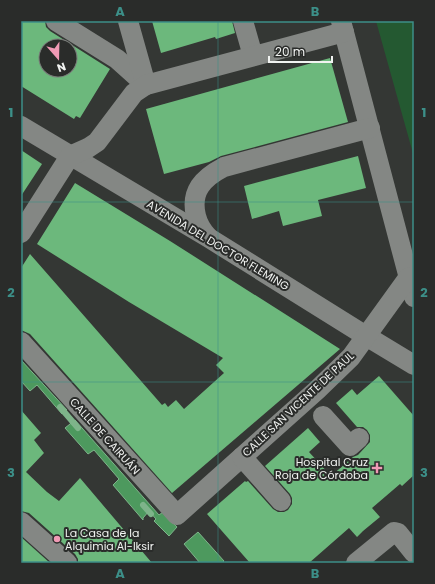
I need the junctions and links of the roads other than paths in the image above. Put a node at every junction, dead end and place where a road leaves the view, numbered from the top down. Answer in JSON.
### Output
{"nodes":[{"id":1,"x":56,"y":21,"type":"edge"},
{"id":2,"x":128,"y":21,"type":"edge"},
{"id":3,"x":243,"y":21,"type":"edge"},
{"id":4,"x":342,"y":26,"type":"edge"},
{"id":5,"x":253,"y":56,"type":"junction"},
{"id":6,"x":146,"y":85,"type":"junction"},
{"id":7,"x":21,"y":126,"type":"edge"},
{"id":8,"x":370,"y":128,"type":"junction"},
{"id":9,"x":70,"y":156,"type":"junction"},
{"id":10,"x":405,"y":230,"type":"edge"},
{"id":11,"x":21,"y":233,"type":"edge"},
{"id":12,"x":209,"y":238,"type":"junction"},
{"id":13,"x":411,"y":277,"type":"edge"},
{"id":14,"x":414,"y":297,"type":"edge"},
{"id":15,"x":366,"y":336,"type":"junction"},
{"id":16,"x":21,"y":342,"type":"edge"},
{"id":17,"x":414,"y":365,"type":"edge"},
{"id":18,"x":324,"y":416,"type":"dead end"},
{"id":19,"x":358,"y":438,"type":"dead end"},
{"id":20,"x":242,"y":456,"type":"junction"},
{"id":21,"x":191,"y":501,"type":"joint"},
{"id":22,"x":281,"y":502,"type":"dead end"},
{"id":23,"x":21,"y":522,"type":"edge"},
{"id":24,"x":414,"y":553,"type":"edge"},
{"id":25,"x":67,"y":563,"type":"edge"},
{"id":26,"x":356,"y":563,"type":"edge"}],
"edges":[{"from":1,"to":6,"type":"street"},
{"from":2,"to":6,"type":"street"},
{"from":3,"to":5,"type":"street"},
{"from":4,"to":5,"type":"street"},
{"from":4,"to":8,"type":"street"},
{"from":5,"to":6,"type":"street"},
{"from":6,"to":9,"type":"street"},
{"from":7,"to":9,"type":"street","name":"AVENIDA DEL DOCTOR FLEMING"},
{"from":8,"to":10,"type":"street"},
{"from":8,"to":12,"type":"street"},
{"from":9,"to":11,"type":"street"},
{"from":9,"to":12,"type":"street","name":"AVENIDA DEL DOCTOR FLEMING"},
{"from":10,"to":13,"type":"street"},
{"from":12,"to":15,"type":"street","name":"AVENIDA DEL DOCTOR FLEMING"},
{"from":13,"to":14,"type":"street"},
{"from":13,"to":15,"type":"street","name":"CALLE SAN VICENTE DE PAUL"},
{"from":15,"to":17,"type":"street","name":"AVENIDA DEL DOCTOR FLEMING"},
{"from":15,"to":20,"type":"street","name":"CALLE SAN VICENTE DE PAUL"},
{"from":16,"to":21,"type":"street","name":"CALLE DE CAIRUÁN"},
{"from":18,"to":19,"type":"street"},
{"from":20,"to":21,"type":"street","name":"CALLE SAN VICENTE DE PAUL"},
{"from":20,"to":22,"type":"street"},
{"from":23,"to":25,"type":"street"},
{"from":24,"to":26,"type":"street"}]}
